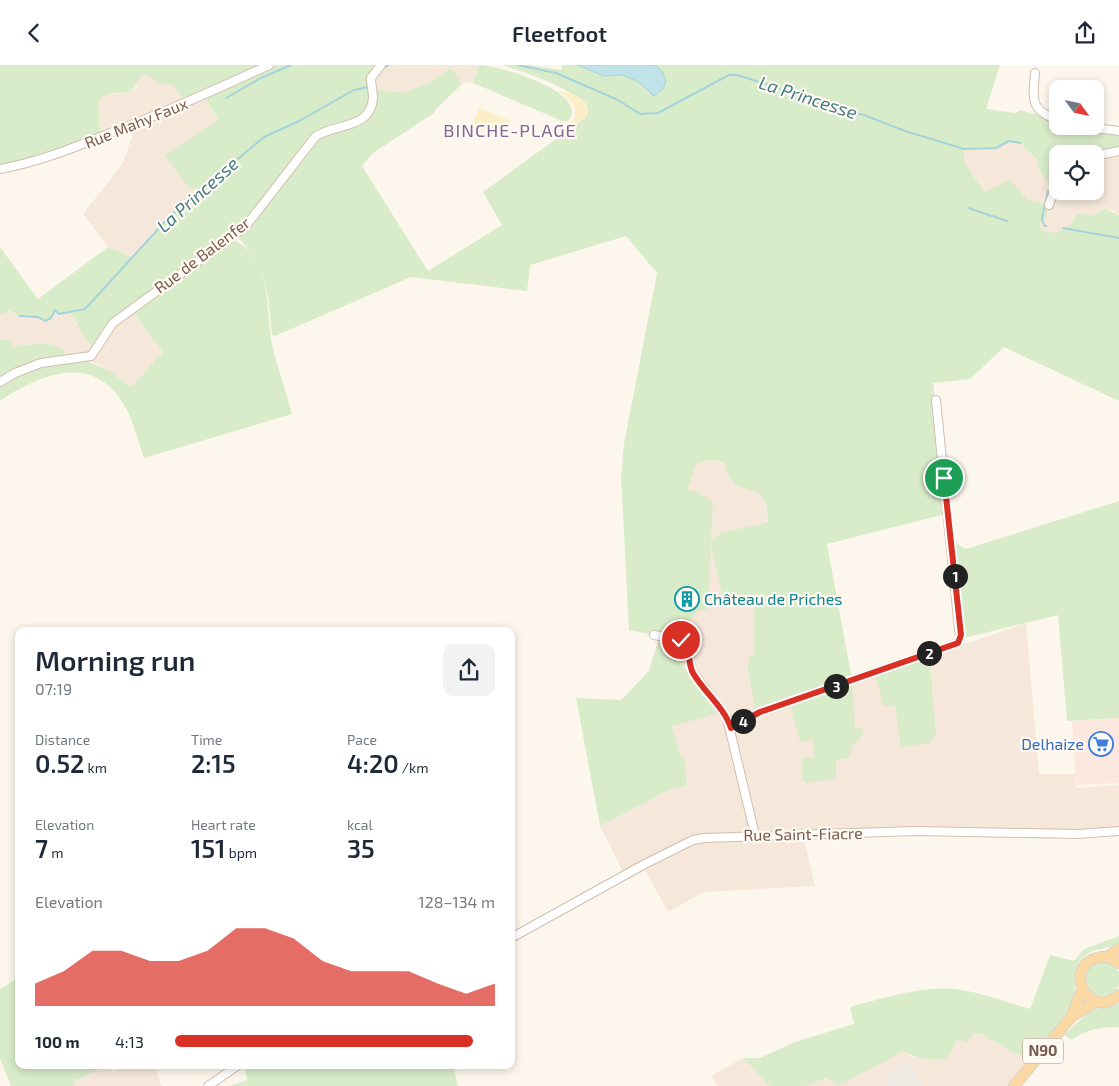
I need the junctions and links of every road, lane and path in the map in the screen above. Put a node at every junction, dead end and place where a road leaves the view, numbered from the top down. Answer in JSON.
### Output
{"nodes":[{"id":1,"x":268,"y":65,"type":"edge"},
{"id":2,"x":381,"y":65,"type":"edge"},
{"id":3,"x":1035,"y":73,"type":"dead end"},
{"id":4,"x":1049,"y":117,"type":"edge"},
{"id":5,"x":1104,"y":129,"type":"edge"},
{"id":6,"x":1119,"y":131,"type":"edge"},
{"id":7,"x":1119,"y":151,"type":"edge"},
{"id":8,"x":1104,"y":154,"type":"edge"},
{"id":9,"x":0,"y":169,"type":"edge"},
{"id":10,"x":1051,"y":200,"type":"edge"},
{"id":11,"x":1049,"y":205,"type":"dead end"},
{"id":12,"x":0,"y":382,"type":"edge"},
{"id":13,"x":936,"y":400,"type":"dead end"},
{"id":14,"x":654,"y":635,"type":"dead end"},
{"id":15,"x":731,"y":728,"type":"junction"},
{"id":16,"x":1119,"y":831,"type":"edge"},
{"id":17,"x":755,"y":835,"type":"junction"},
{"id":18,"x":515,"y":936,"type":"edge"},
{"id":19,"x":1119,"y":949,"type":"edge"},
{"id":20,"x":1107,"y":957,"type":"junction"},
{"id":21,"x":1119,"y":963,"type":"edge"},
{"id":22,"x":1082,"y":989,"type":"junction"},
{"id":23,"x":1119,"y":995,"type":"edge"},
{"id":24,"x":1097,"y":1001,"type":"junction"},
{"id":25,"x":1072,"y":1016,"type":"junction"},
{"id":26,"x":233,"y":1069,"type":"edge"},
{"id":27,"x":208,"y":1086,"type":"edge"},
{"id":28,"x":1014,"y":1086,"type":"edge"}],
"edges":[{"from":1,"to":9,"type":"street","name":"Rue Mahy Faux"},
{"from":2,"to":12,"type":"street","name":"Rue de Balenfer"},
{"from":3,"to":4,"type":"street"},
{"from":5,"to":6,"type":"street"},
{"from":7,"to":8,"type":"street"},
{"from":10,"to":11,"type":"street"},
{"from":13,"to":15,"type":"street"},
{"from":14,"to":15,"type":"street"},
{"from":15,"to":17,"type":"street"},
{"from":16,"to":17,"type":"street","name":"Rue Saint-Fiacre"},
{"from":17,"to":18,"type":"street","name":"Rue Saint-Fiacre"},
{"from":19,"to":20,"type":"main road","number":"N90"},
{"from":20,"to":21,"type":"main road"},
{"from":20,"to":22,"type":"main road","number":"N90"},
{"from":22,"to":24,"type":"main road"},
{"from":22,"to":25,"type":"main road","number":"N90"},
{"from":23,"to":24,"type":"main road","number":"N90"},
{"from":24,"to":25,"type":"main road","number":"N90"},
{"from":25,"to":28,"type":"main road","number":"N90"},
{"from":26,"to":27,"type":"street"}]}
